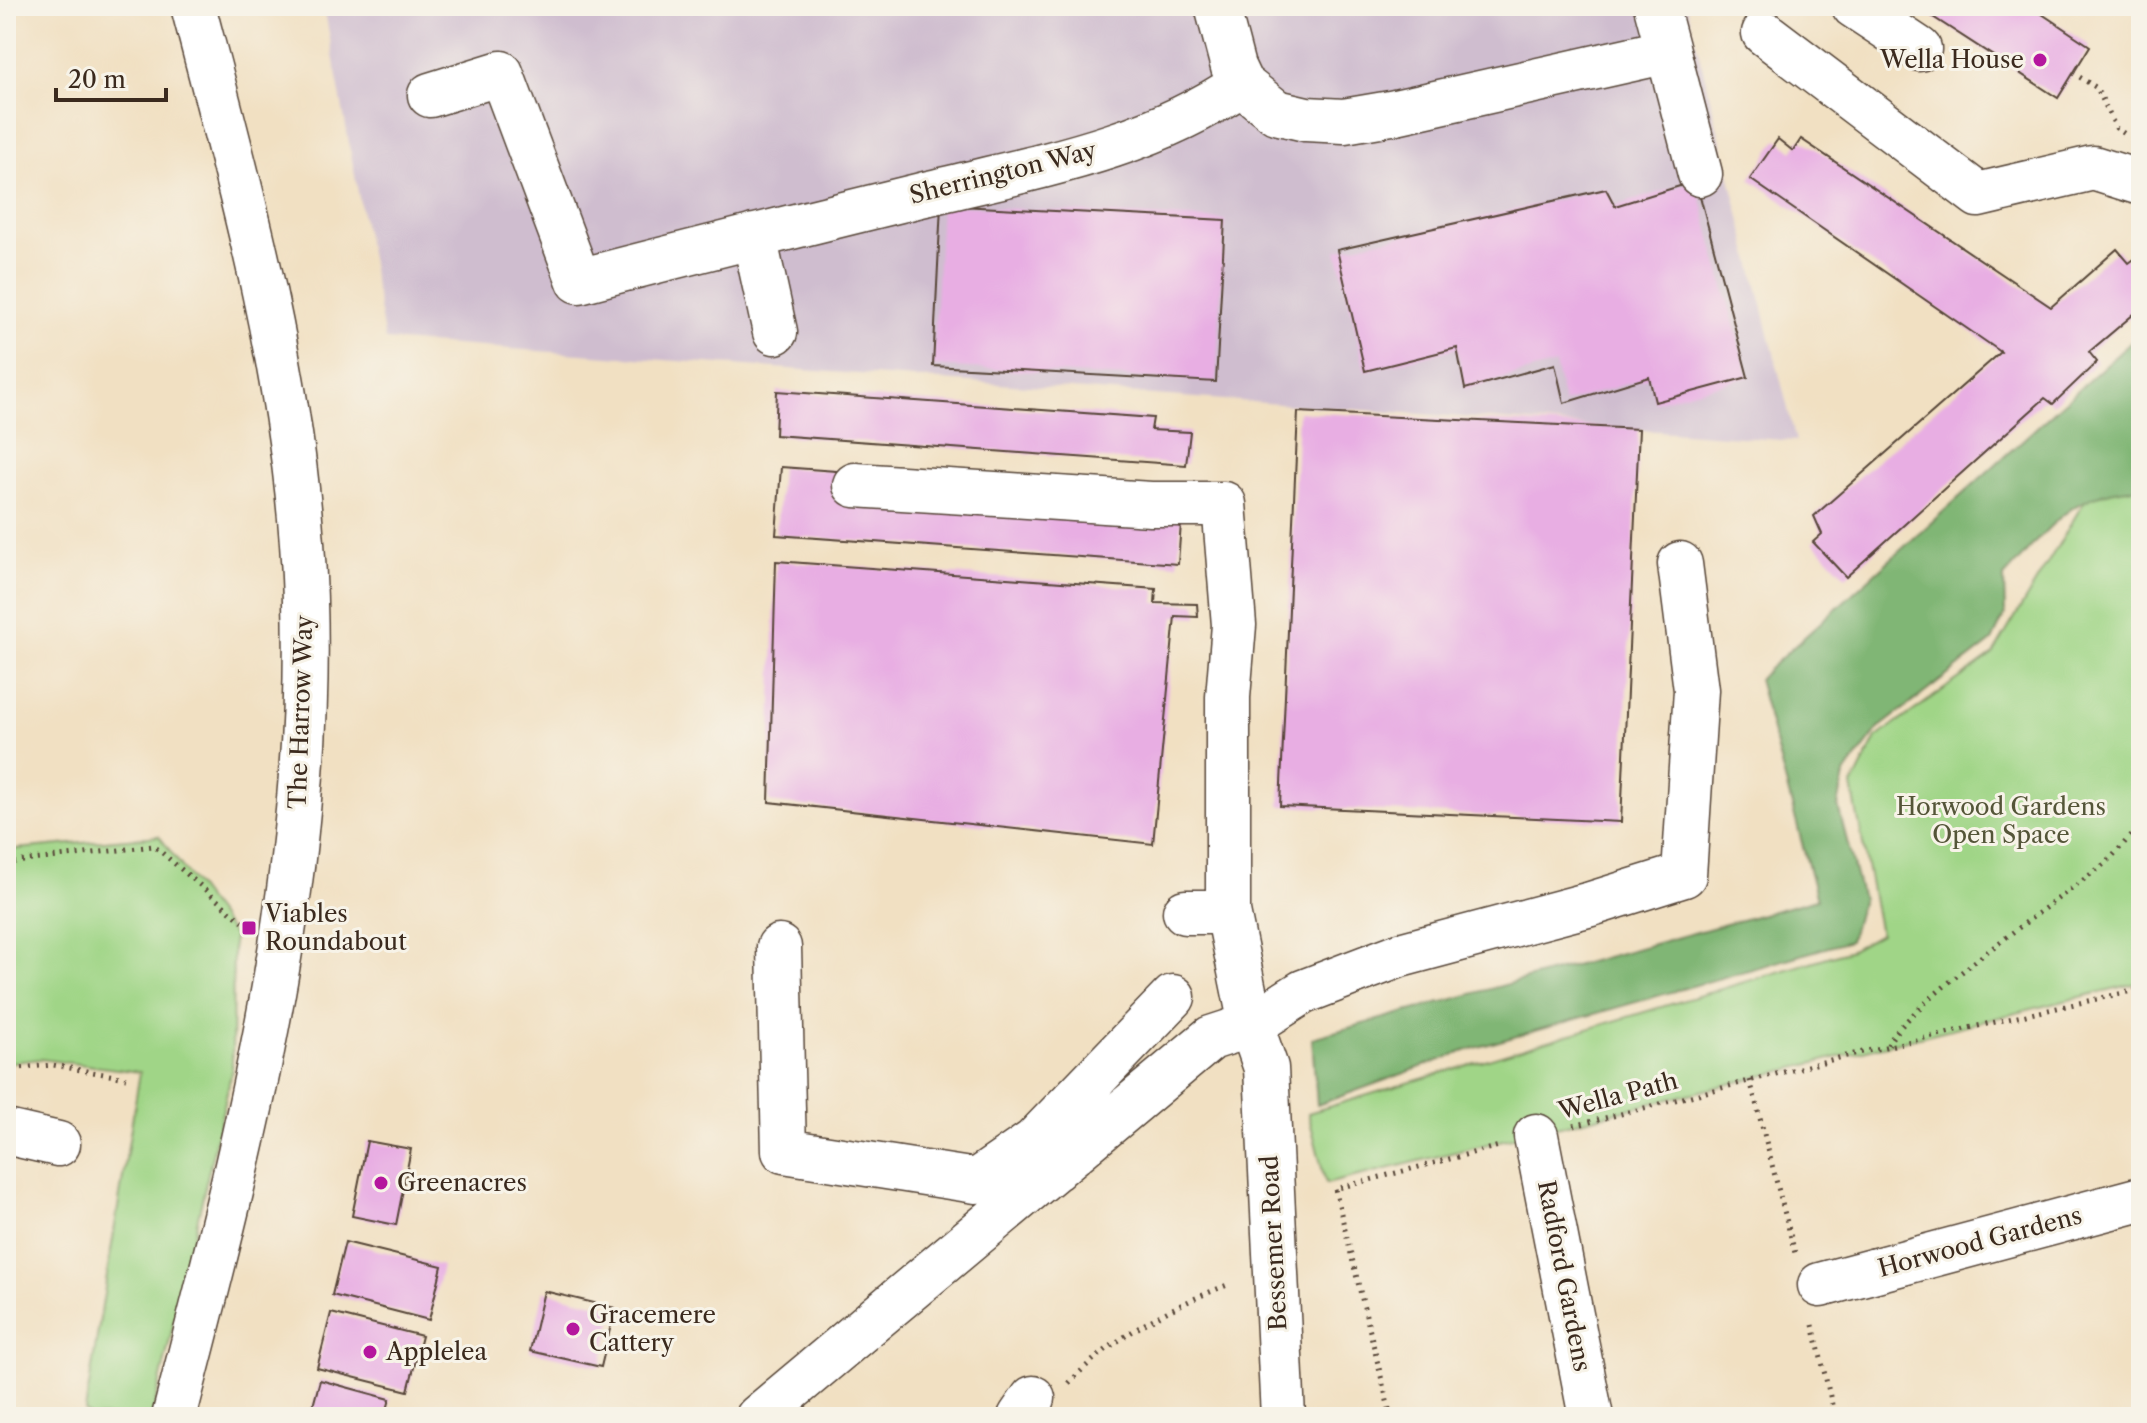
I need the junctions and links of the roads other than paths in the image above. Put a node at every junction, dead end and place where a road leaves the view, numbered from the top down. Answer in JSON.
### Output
{"nodes":[{"id":1,"x":193,"y":6,"type":"edge"},
{"id":2,"x":1217,"y":6,"type":"edge"},
{"id":3,"x":1656,"y":6,"type":"edge"},
{"id":4,"x":1854,"y":6,"type":"edge"},
{"id":5,"x":1764,"y":33,"type":"dead end"},
{"id":6,"x":1919,"y":49,"type":"dead end"},
{"id":7,"x":1668,"y":51,"type":"junction"},
{"id":8,"x":1241,"y":84,"type":"junction"},
{"id":9,"x":430,"y":95,"type":"dead end"},
{"id":10,"x":1700,"y":174,"type":"dead end"},
{"id":11,"x":2141,"y":183,"type":"edge"},
{"id":12,"x":754,"y":236,"type":"junction"},
{"id":13,"x":775,"y":332,"type":"dead end"},
{"id":14,"x":855,"y":485,"type":"dead end"},
{"id":15,"x":1680,"y":564,"type":"dead end"},
{"id":16,"x":1185,"y":912,"type":"dead end"},
{"id":17,"x":1228,"y":912,"type":"junction"},
{"id":18,"x":779,"y":947,"type":"dead end"},
{"id":19,"x":1173,"y":997,"type":"dead end"},
{"id":20,"x":1251,"y":1025,"type":"junction"},
{"id":21,"x":6,"y":1132,"type":"edge"},
{"id":22,"x":1536,"y":1136,"type":"road end"},
{"id":23,"x":58,"y":1144,"type":"dead end"},
{"id":24,"x":1044,"y":1155,"type":"junction"},
{"id":25,"x":2141,"y":1199,"type":"edge"},
{"id":26,"x":1809,"y":1287,"type":"road end"},
{"id":27,"x":174,"y":1417,"type":"edge"},
{"id":28,"x":758,"y":1417,"type":"edge"},
{"id":29,"x":1283,"y":1417,"type":"edge"},
{"id":30,"x":1591,"y":1417,"type":"edge"}],
"edges":[{"from":1,"to":27,"type":"street","name":"The Harrow Way"},
{"from":2,"to":8,"type":"street"},
{"from":3,"to":7,"type":"street"},
{"from":4,"to":6,"type":"street"},
{"from":5,"to":11,"type":"street"},
{"from":7,"to":8,"type":"street"},
{"from":7,"to":10,"type":"street"},
{"from":8,"to":12,"type":"street","name":"Sherrington Way"},
{"from":9,"to":12,"type":"street","name":"Sherrington Way"},
{"from":12,"to":13,"type":"street"},
{"from":14,"to":17,"type":"street","name":"Bessemer Road"},
{"from":15,"to":20,"type":"street"},
{"from":16,"to":17,"type":"street"},
{"from":17,"to":20,"type":"street","name":"Bessemer Road"},
{"from":18,"to":24,"type":"street"},
{"from":19,"to":24,"type":"street"},
{"from":20,"to":24,"type":"street"},
{"from":20,"to":29,"type":"street","name":"Bessemer Road"},
{"from":21,"to":23,"type":"street"},
{"from":22,"to":30,"type":"street","name":"Radford Gardens"},
{"from":24,"to":28,"type":"street"},
{"from":25,"to":26,"type":"street","name":"Horwood Gardens"}]}
